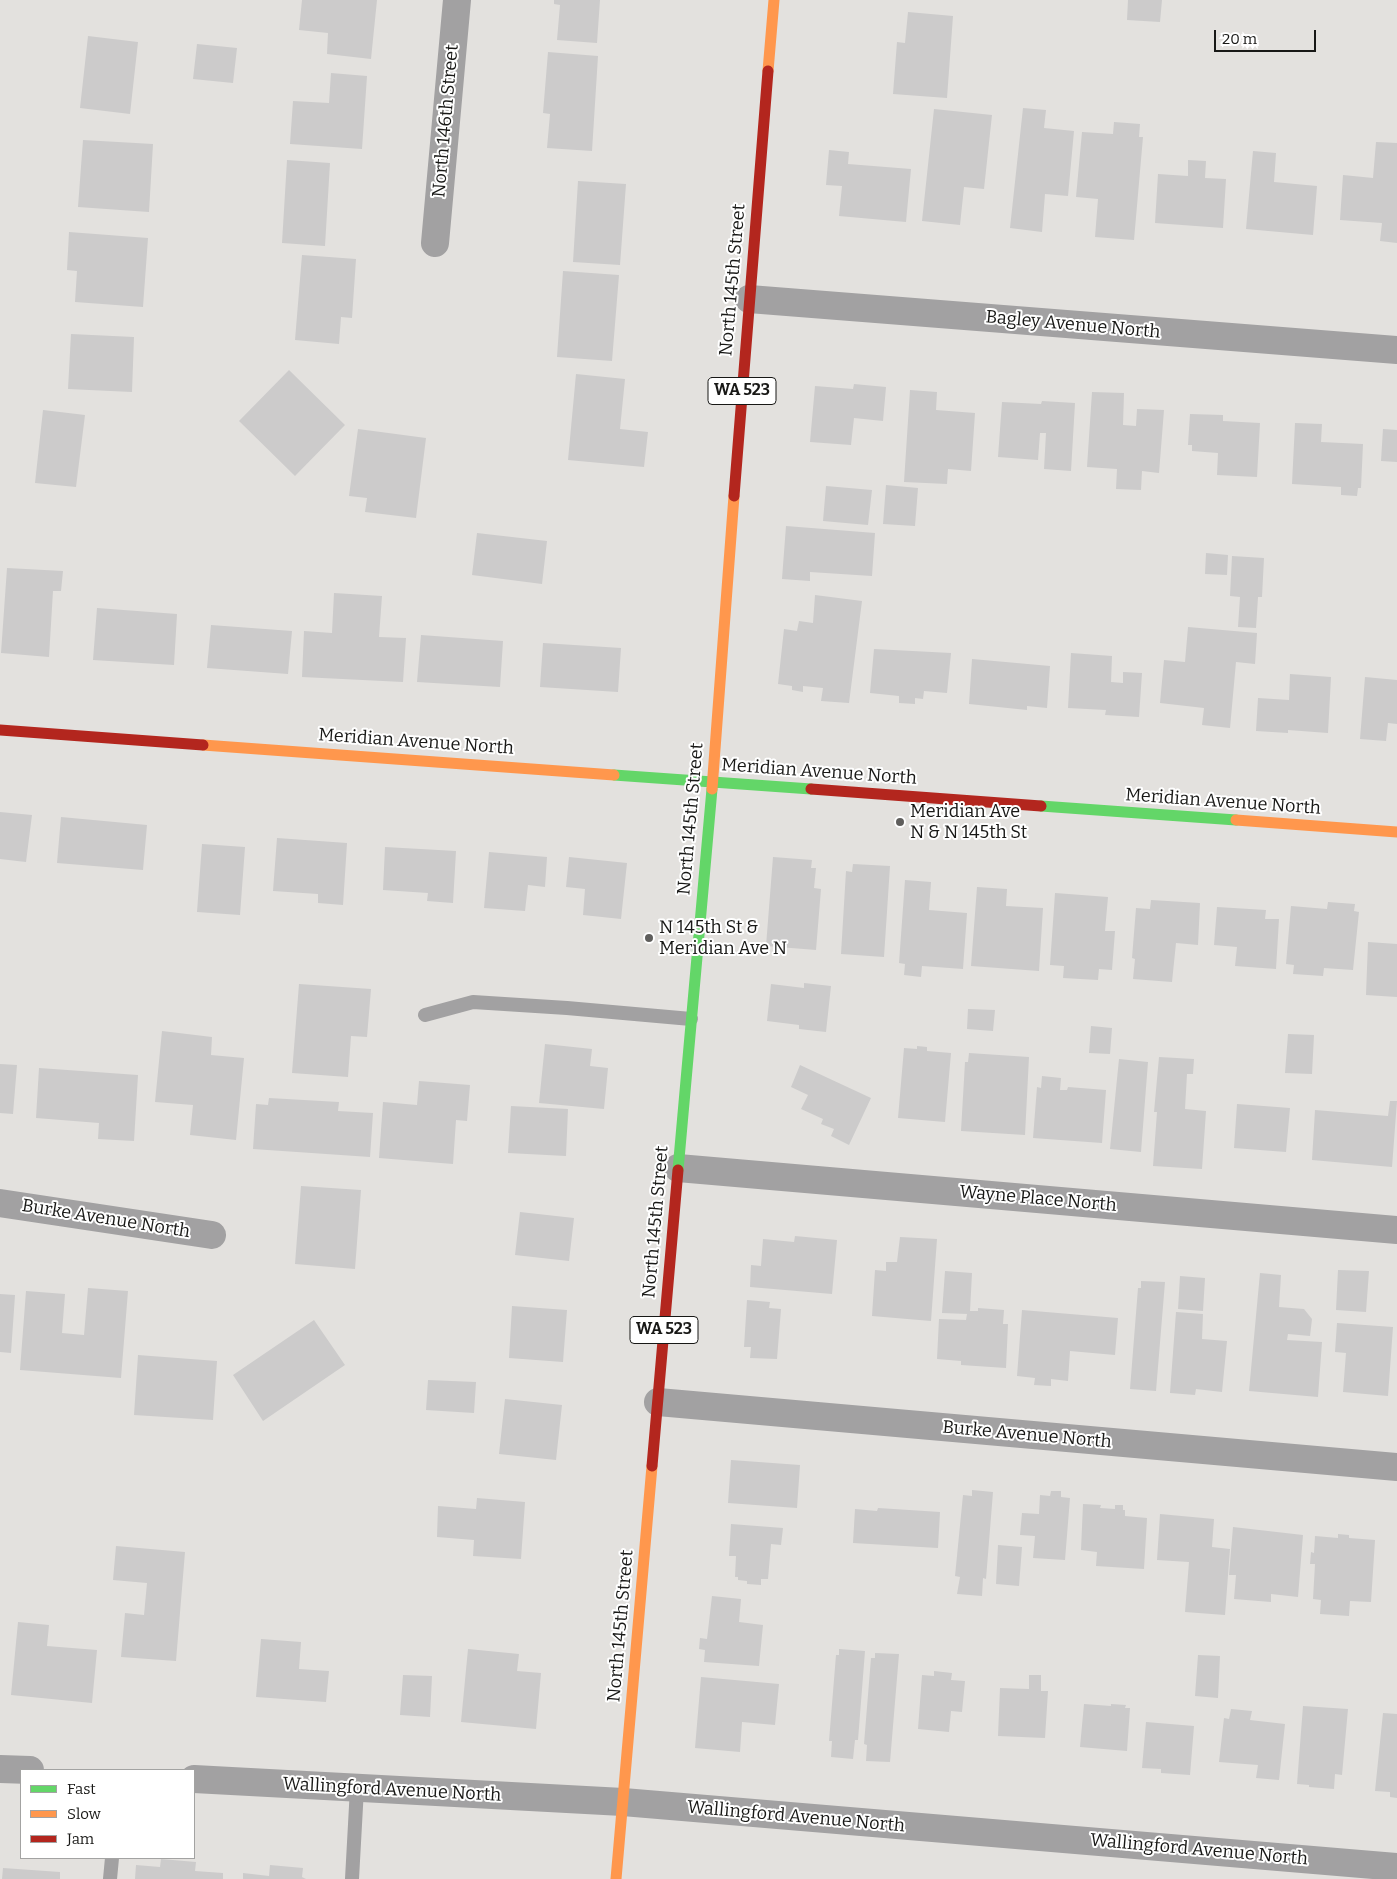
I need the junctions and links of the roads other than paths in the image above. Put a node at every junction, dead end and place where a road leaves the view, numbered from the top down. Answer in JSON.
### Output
{"nodes":[{"id":1,"x":458,"y":0,"type":"edge"},
{"id":2,"x":774,"y":0,"type":"edge"},
{"id":3,"x":435,"y":243,"type":"dead end"},
{"id":4,"x":749,"y":299,"type":"junction"},
{"id":5,"x":1397,"y":350,"type":"edge"},
{"id":6,"x":0,"y":730,"type":"edge"},
{"id":7,"x":712,"y":782,"type":"junction"},
{"id":8,"x":1397,"y":832,"type":"edge"},
{"id":9,"x":425,"y":1015,"type":"dead end"},
{"id":10,"x":692,"y":1019,"type":"junction"},
{"id":11,"x":678,"y":1168,"type":"junction"},
{"id":12,"x":0,"y":1203,"type":"edge"},
{"id":13,"x":1397,"y":1230,"type":"edge"},
{"id":14,"x":212,"y":1235,"type":"dead end"},
{"id":15,"x":658,"y":1402,"type":"junction"},
{"id":16,"x":1397,"y":1467,"type":"edge"},
{"id":17,"x":0,"y":1769,"type":"edge"},
{"id":18,"x":20,"y":1770,"type":"edge"},
{"id":19,"x":195,"y":1779,"type":"edge"},
{"id":20,"x":357,"y":1788,"type":"junction"},
{"id":21,"x":623,"y":1802,"type":"junction"},
{"id":22,"x":112,"y":1859,"type":"edge"},
{"id":23,"x":1397,"y":1867,"type":"edge"},
{"id":24,"x":110,"y":1879,"type":"edge"},
{"id":25,"x":352,"y":1879,"type":"edge"},
{"id":26,"x":616,"y":1879,"type":"edge"}],
"edges":[{"from":1,"to":3,"type":"street","name":"North 146th Street"},
{"from":2,"to":4,"type":"main road","name":"North 145th Street","number":"WA 523"},
{"from":4,"to":5,"type":"street","name":"Bagley Avenue North"},
{"from":4,"to":7,"type":"main road","name":"North 145th Street","number":"WA 523"},
{"from":6,"to":7,"type":"main road","name":"Meridian Avenue North"},
{"from":7,"to":8,"type":"main road","name":"Meridian Avenue North"},
{"from":7,"to":10,"type":"main road","name":"North 145th Street","number":"WA 523"},
{"from":9,"to":10,"type":"lane"},
{"from":10,"to":11,"type":"main road","name":"North 145th Street","number":"WA 523"},
{"from":11,"to":13,"type":"street","name":"Wayne Place North"},
{"from":11,"to":15,"type":"main road","name":"North 145th Street","number":"WA 523"},
{"from":12,"to":14,"type":"street","name":"Burke Avenue North"},
{"from":15,"to":16,"type":"street","name":"Burke Avenue North"},
{"from":15,"to":21,"type":"main road","name":"North 145th Street","number":"WA 523"},
{"from":17,"to":18,"type":"street"},
{"from":19,"to":20,"type":"street","name":"Wallingford Avenue North"},
{"from":20,"to":21,"type":"street","name":"Wallingford Avenue North"},
{"from":20,"to":25,"type":"lane"},
{"from":21,"to":23,"type":"street","name":"Wallingford Avenue North"},
{"from":21,"to":26,"type":"main road","name":"North 145th Street","number":"WA 523"},
{"from":22,"to":24,"type":"lane"}]}
